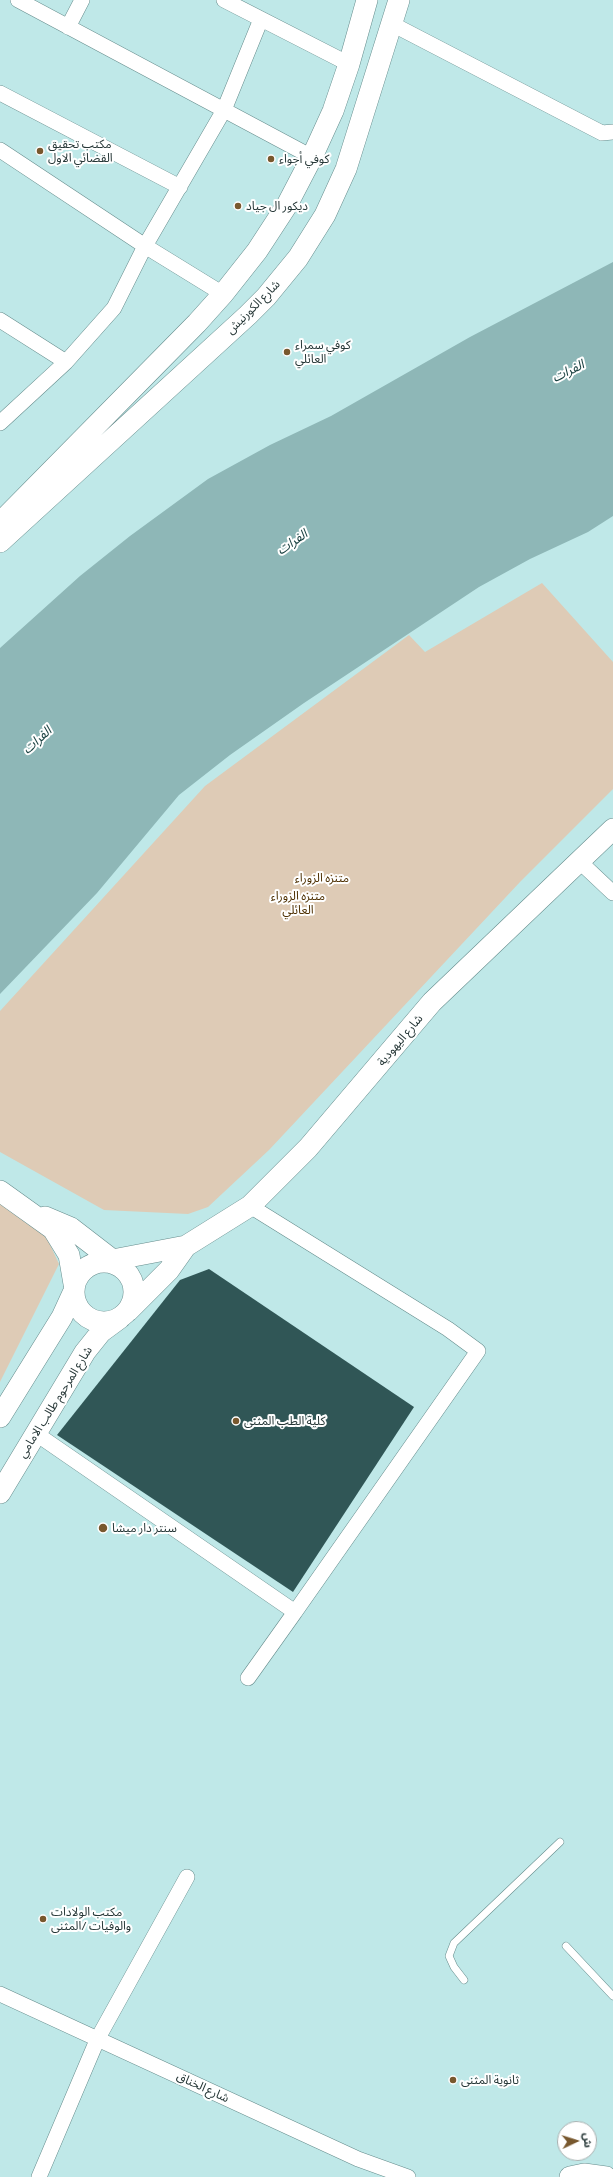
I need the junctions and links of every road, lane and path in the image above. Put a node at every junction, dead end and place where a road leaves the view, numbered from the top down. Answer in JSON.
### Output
{"nodes":[{"id":1,"x":18,"y":0,"type":"edge"},
{"id":2,"x":82,"y":0,"type":"edge"},
{"id":3,"x":224,"y":0,"type":"edge"},
{"id":4,"x":367,"y":0,"type":"edge"},
{"id":5,"x":399,"y":0,"type":"edge"},
{"id":6,"x":261,"y":19,"type":"junction"},
{"id":7,"x":392,"y":24,"type":"junction"},
{"id":8,"x":68,"y":26,"type":"junction"},
{"id":9,"x":350,"y":64,"type":"junction"},
{"id":10,"x":0,"y":93,"type":"edge"},
{"id":11,"x":224,"y":110,"type":"junction"},
{"id":12,"x":613,"y":132,"type":"edge"},
{"id":13,"x":0,"y":150,"type":"edge"},
{"id":14,"x":312,"y":157,"type":"junction"},
{"id":15,"x":180,"y":187,"type":"junction"},
{"id":16,"x":145,"y":246,"type":"junction"},
{"id":17,"x":224,"y":294,"type":"junction"},
{"id":18,"x":0,"y":320,"type":"edge"},
{"id":19,"x":66,"y":362,"type":"junction"},
{"id":20,"x":106,"y":415,"type":"junction"},
{"id":21,"x":0,"y":422,"type":"edge"},
{"id":22,"x":122,"y":430,"type":"junction"},
{"id":23,"x":3,"y":514,"type":"edge"},
{"id":24,"x":0,"y":542,"type":"edge"},
{"id":25,"x":613,"y":830,"type":"edge"},
{"id":26,"x":579,"y":861,"type":"junction"},
{"id":27,"x":613,"y":893,"type":"edge"},
{"id":28,"x":6,"y":1195,"type":"edge"},
{"id":29,"x":250,"y":1206,"type":"junction"},
{"id":30,"x":31,"y":1212,"type":"junction"},
{"id":31,"x":186,"y":1246,"type":"junction"},
{"id":32,"x":112,"y":1263,"type":"junction"},
{"id":33,"x":74,"y":1289,"type":"junction"},
{"id":34,"x":124,"y":1315,"type":"junction"},
{"id":35,"x":0,"y":1417,"type":"edge"},
{"id":36,"x":35,"y":1433,"type":"junction"},
{"id":37,"x":0,"y":1493,"type":"edge"},
{"id":38,"x":295,"y":1612,"type":"junction"},
{"id":39,"x":248,"y":1678,"type":"dead end"},
{"id":40,"x":560,"y":1842,"type":"dead end"},
{"id":41,"x":187,"y":1876,"type":"dead end"},
{"id":42,"x":566,"y":1946,"type":"dead end"},
{"id":43,"x":464,"y":1980,"type":"dead end"},
{"id":44,"x":0,"y":1994,"type":"edge"},
{"id":45,"x":613,"y":1996,"type":"edge"},
{"id":46,"x":98,"y":2038,"type":"junction"},
{"id":47,"x":39,"y":2177,"type":"edge"},
{"id":48,"x":408,"y":2177,"type":"edge"},
{"id":49,"x":570,"y":2177,"type":"edge"},
{"id":50,"x":606,"y":2177,"type":"edge"}],
"edges":[{"from":1,"to":8,"type":"street"},
{"from":2,"to":8,"type":"street"},
{"from":3,"to":6,"type":"street"},
{"from":4,"to":9,"type":"street"},
{"from":5,"to":7,"type":"street","name":"شارع الكورنيش"},
{"from":6,"to":9,"type":"street"},
{"from":6,"to":11,"type":"street"},
{"from":7,"to":12,"type":"street"},
{"from":7,"to":22,"type":"street","name":"شارع الكورنيش"},
{"from":8,"to":11,"type":"street"},
{"from":9,"to":14,"type":"street"},
{"from":10,"to":15,"type":"street"},
{"from":11,"to":14,"type":"street"},
{"from":11,"to":15,"type":"street"},
{"from":13,"to":16,"type":"street"},
{"from":14,"to":17,"type":"street"},
{"from":15,"to":16,"type":"street"},
{"from":16,"to":17,"type":"street"},
{"from":16,"to":19,"type":"street"},
{"from":17,"to":20,"type":"street"},
{"from":18,"to":19,"type":"street"},
{"from":19,"to":21,"type":"street"},
{"from":20,"to":22,"type":"street"},
{"from":20,"to":23,"type":"street"},
{"from":22,"to":24,"type":"street","name":"شارع الكورنيش"},
{"from":25,"to":26,"type":"street","name":"شارع اليهودية"},
{"from":26,"to":27,"type":"street"},
{"from":26,"to":29,"type":"street","name":"شارع اليهودية"},
{"from":28,"to":30,"type":"street"},
{"from":29,"to":31,"type":"street","name":"شارع اليهودية"},
{"from":29,"to":38,"type":"street"},
{"from":30,"to":32,"type":"street"},
{"from":30,"to":33,"type":"street"},
{"from":31,"to":32,"type":"street"},
{"from":31,"to":34,"type":"street","name":"شارع المرحوم طالب الامامي"},
{"from":32,"to":33,"type":"street"},
{"from":32,"to":34,"type":"street"},
{"from":33,"to":34,"type":"street"},
{"from":33,"to":35,"type":"street"},
{"from":34,"to":36,"type":"street","name":"شارع المرحوم طالب الامامي"},
{"from":36,"to":37,"type":"street","name":"شارع المرحوم طالب الامامي"},
{"from":36,"to":38,"type":"street"},
{"from":38,"to":39,"type":"street"},
{"from":40,"to":43,"type":"lane"},
{"from":41,"to":46,"type":"street"},
{"from":42,"to":45,"type":"lane"},
{"from":44,"to":46,"type":"street","name":"شارع الخناق"},
{"from":46,"to":47,"type":"street"},
{"from":46,"to":48,"type":"street","name":"شارع الخناق"},
{"from":49,"to":50,"type":"street"}]}
